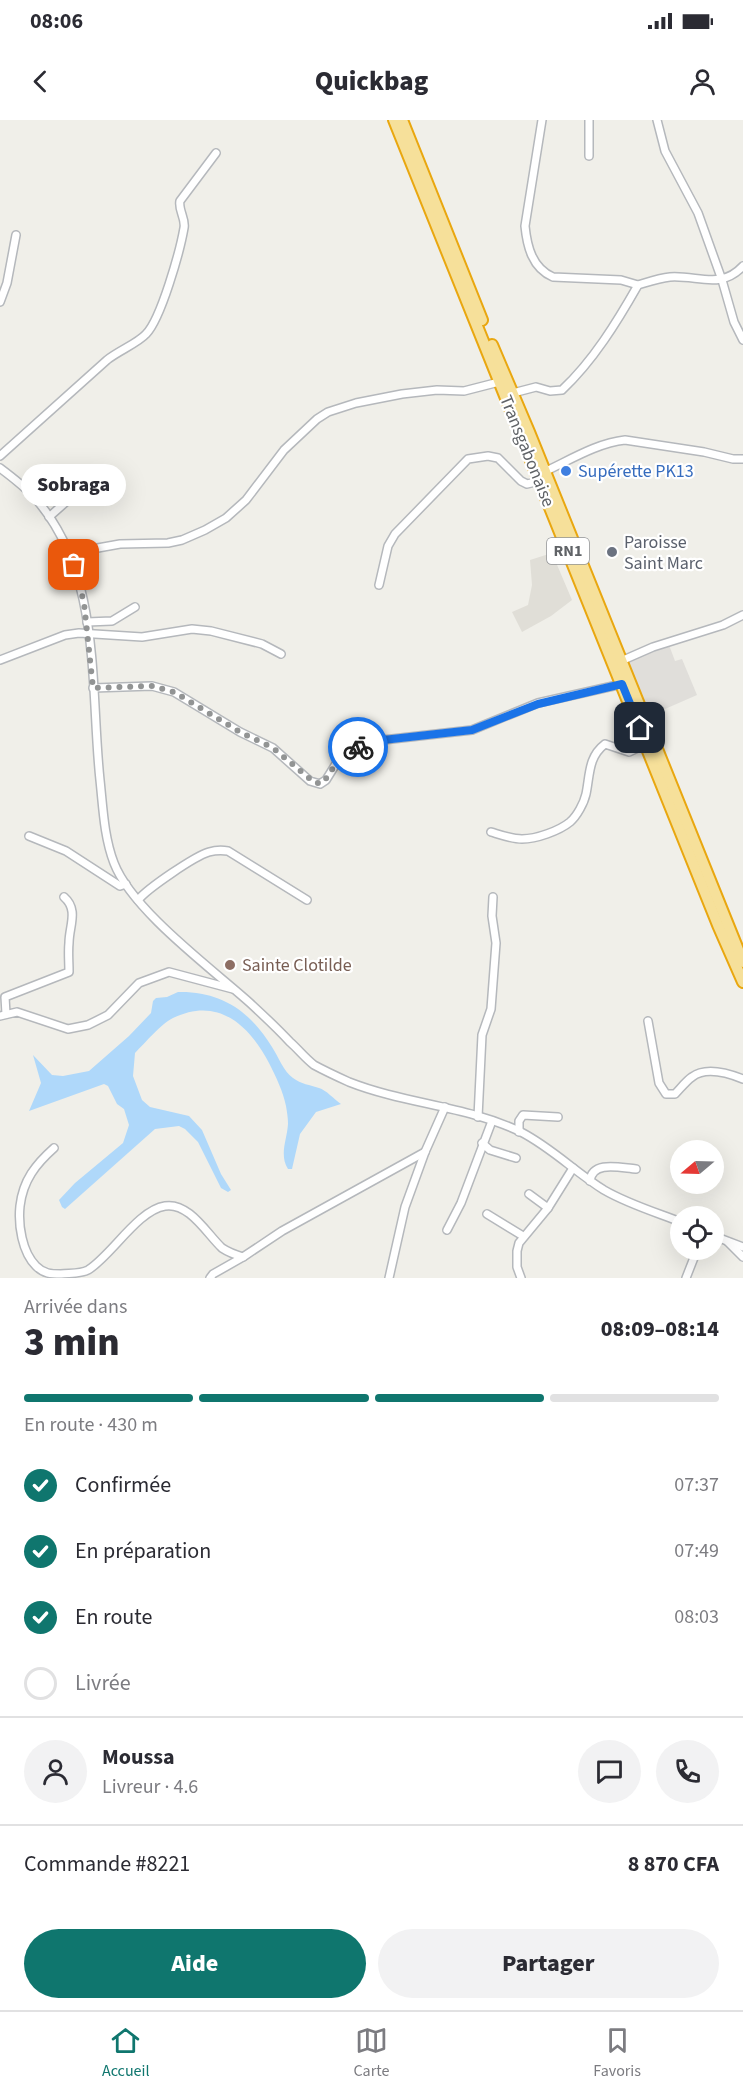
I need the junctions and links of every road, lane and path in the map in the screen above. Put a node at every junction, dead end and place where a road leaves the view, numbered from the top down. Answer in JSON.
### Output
{"nodes":[{"id":1,"x":394,"y":120,"type":"edge"},
{"id":2,"x":402,"y":120,"type":"edge"},
{"id":3,"x":542,"y":120,"type":"edge"},
{"id":4,"x":589,"y":120,"type":"edge"},
{"id":5,"x":657,"y":120,"type":"edge"},
{"id":6,"x":216,"y":153,"type":"dead end"},
{"id":7,"x":589,"y":156,"type":"dead end"},
{"id":8,"x":16,"y":235,"type":"dead end"},
{"id":9,"x":743,"y":266,"type":"edge"},
{"id":10,"x":722,"y":280,"type":"junction"},
{"id":11,"x":638,"y":285,"type":"junction"},
{"id":12,"x":0,"y":302,"type":"edge"},
{"id":13,"x":743,"y":340,"type":"edge"},
{"id":14,"x":499,"y":382,"type":"junction"},
{"id":15,"x":513,"y":393,"type":"junction"},
{"id":16,"x":0,"y":456,"type":"edge"},
{"id":17,"x":743,"y":459,"type":"edge"},
{"id":18,"x":0,"y":469,"type":"edge"},
{"id":19,"x":542,"y":476,"type":"junction"},
{"id":20,"x":116,"y":480,"type":"dead end"},
{"id":21,"x":49,"y":517,"type":"junction"},
{"id":22,"x":70,"y":553,"type":"junction"},
{"id":23,"x":379,"y":585,"type":"dead end"},
{"id":24,"x":135,"y":607,"type":"dead end"},
{"id":25,"x":743,"y":615,"type":"edge"},
{"id":26,"x":87,"y":622,"type":"junction"},
{"id":27,"x":88,"y":634,"type":"junction"},
{"id":28,"x":281,"y":654,"type":"dead end"},
{"id":29,"x":0,"y":660,"type":"edge"},
{"id":30,"x":621,"y":661,"type":"junction"},
{"id":31,"x":622,"y":684,"type":"junction"},
{"id":32,"x":93,"y":688,"type":"junction"},
{"id":33,"x":646,"y":744,"type":"junction"},
{"id":34,"x":491,"y":832,"type":"dead end"},
{"id":35,"x":28,"y":836,"type":"dead end"},
{"id":36,"x":126,"y":884,"type":"junction"},
{"id":37,"x":64,"y":897,"type":"dead end"},
{"id":38,"x":493,"y":897,"type":"dead end"},
{"id":39,"x":138,"y":900,"type":"junction"},
{"id":40,"x":308,"y":900,"type":"dead end"},
{"id":41,"x":743,"y":962,"type":"edge"},
{"id":42,"x":743,"y":982,"type":"edge"},
{"id":43,"x":235,"y":990,"type":"junction"},
{"id":44,"x":3,"y":1015,"type":"edge"},
{"id":45,"x":648,"y":1021,"type":"dead end"},
{"id":46,"x":743,"y":1079,"type":"edge"},
{"id":47,"x":445,"y":1107,"type":"junction"},
{"id":48,"x":478,"y":1117,"type":"junction"},
{"id":49,"x":558,"y":1117,"type":"dead end"},
{"id":50,"x":492,"y":1121,"type":"junction"},
{"id":51,"x":519,"y":1132,"type":"junction"},
{"id":52,"x":482,"y":1143,"type":"junction"},
{"id":53,"x":54,"y":1148,"type":"dead end"},
{"id":54,"x":425,"y":1152,"type":"junction"},
{"id":55,"x":516,"y":1158,"type":"dead end"},
{"id":56,"x":573,"y":1168,"type":"junction"},
{"id":57,"x":636,"y":1169,"type":"dead end"},
{"id":58,"x":590,"y":1181,"type":"junction"},
{"id":59,"x":529,"y":1194,"type":"dead end"},
{"id":60,"x":548,"y":1208,"type":"junction"},
{"id":61,"x":487,"y":1214,"type":"dead end"},
{"id":62,"x":670,"y":1218,"type":"edge"},
{"id":63,"x":447,"y":1230,"type":"dead end"},
{"id":64,"x":523,"y":1236,"type":"junction"},
{"id":65,"x":726,"y":1241,"type":"joint"},
{"id":66,"x":743,"y":1247,"type":"edge"},
{"id":67,"x":243,"y":1257,"type":"junction"},
{"id":68,"x":743,"y":1257,"type":"edge"},
{"id":69,"x":693,"y":1260,"type":"edge"},
{"id":70,"x":210,"y":1278,"type":"edge"},
{"id":71,"x":389,"y":1278,"type":"edge"},
{"id":72,"x":521,"y":1278,"type":"edge"},
{"id":73,"x":686,"y":1278,"type":"edge"}],
"edges":[{"from":1,"to":14,"type":"highway","name":"Transgabonaise","number":"RN1"},
{"from":2,"to":15,"type":"highway","name":"Transgabonaise","number":"RN1"},
{"from":3,"to":11,"type":"street"},
{"from":4,"to":7,"type":"street"},
{"from":5,"to":10,"type":"street"},
{"from":6,"to":16,"type":"street"},
{"from":8,"to":12,"type":"street"},
{"from":9,"to":10,"type":"street"},
{"from":10,"to":11,"type":"street"},
{"from":10,"to":13,"type":"street"},
{"from":11,"to":15,"type":"street"},
{"from":14,"to":19,"type":"highway","name":"Transgabonaise","number":"RN1"},
{"from":14,"to":22,"type":"street"},
{"from":15,"to":19,"type":"highway","name":"Transgabonaise","number":"RN1"},
{"from":17,"to":19,"type":"street"},
{"from":18,"to":21,"type":"street"},
{"from":19,"to":23,"type":"street"},
{"from":19,"to":30,"type":"highway","name":"Transgabonaise","number":"RN1"},
{"from":19,"to":31,"type":"highway","name":"Transgabonaise","number":"RN1"},
{"from":20,"to":21,"type":"street"},
{"from":21,"to":22,"type":"street"},
{"from":22,"to":26,"type":"street"},
{"from":24,"to":26,"type":"street"},
{"from":25,"to":30,"type":"street"},
{"from":26,"to":27,"type":"street"},
{"from":27,"to":28,"type":"street"},
{"from":27,"to":29,"type":"street"},
{"from":27,"to":32,"type":"street"},
{"from":30,"to":41,"type":"highway","name":"Transgabonaise","number":"RN1"},
{"from":31,"to":32,"type":"street"},
{"from":31,"to":33,"type":"highway","name":"Transgabonaise","number":"RN1"},
{"from":32,"to":36,"type":"street"},
{"from":33,"to":34,"type":"street"},
{"from":33,"to":42,"type":"highway","name":"Transgabonaise","number":"RN1"},
{"from":35,"to":36,"type":"street"},
{"from":36,"to":39,"type":"street"},
{"from":37,"to":44,"type":"street"},
{"from":38,"to":48,"type":"street"},
{"from":39,"to":40,"type":"street"},
{"from":39,"to":43,"type":"street"},
{"from":43,"to":44,"type":"street"},
{"from":43,"to":47,"type":"street"},
{"from":45,"to":46,"type":"street"},
{"from":47,"to":48,"type":"street"},
{"from":47,"to":54,"type":"street"},
{"from":48,"to":50,"type":"street"},
{"from":49,"to":51,"type":"street"},
{"from":50,"to":51,"type":"street"},
{"from":50,"to":52,"type":"street"},
{"from":51,"to":56,"type":"street"},
{"from":52,"to":55,"type":"street"},
{"from":52,"to":63,"type":"street"},
{"from":53,"to":67,"type":"street"},
{"from":54,"to":67,"type":"street"},
{"from":54,"to":71,"type":"street"},
{"from":56,"to":58,"type":"street"},
{"from":56,"to":60,"type":"street"},
{"from":57,"to":58,"type":"street"},
{"from":58,"to":62,"type":"street"},
{"from":59,"to":60,"type":"street"},
{"from":60,"to":64,"type":"street"},
{"from":61,"to":64,"type":"street"},
{"from":64,"to":72,"type":"street"},
{"from":65,"to":66,"type":"street"},
{"from":65,"to":68,"type":"street"},
{"from":67,"to":70,"type":"street"},
{"from":69,"to":73,"type":"street"}]}
